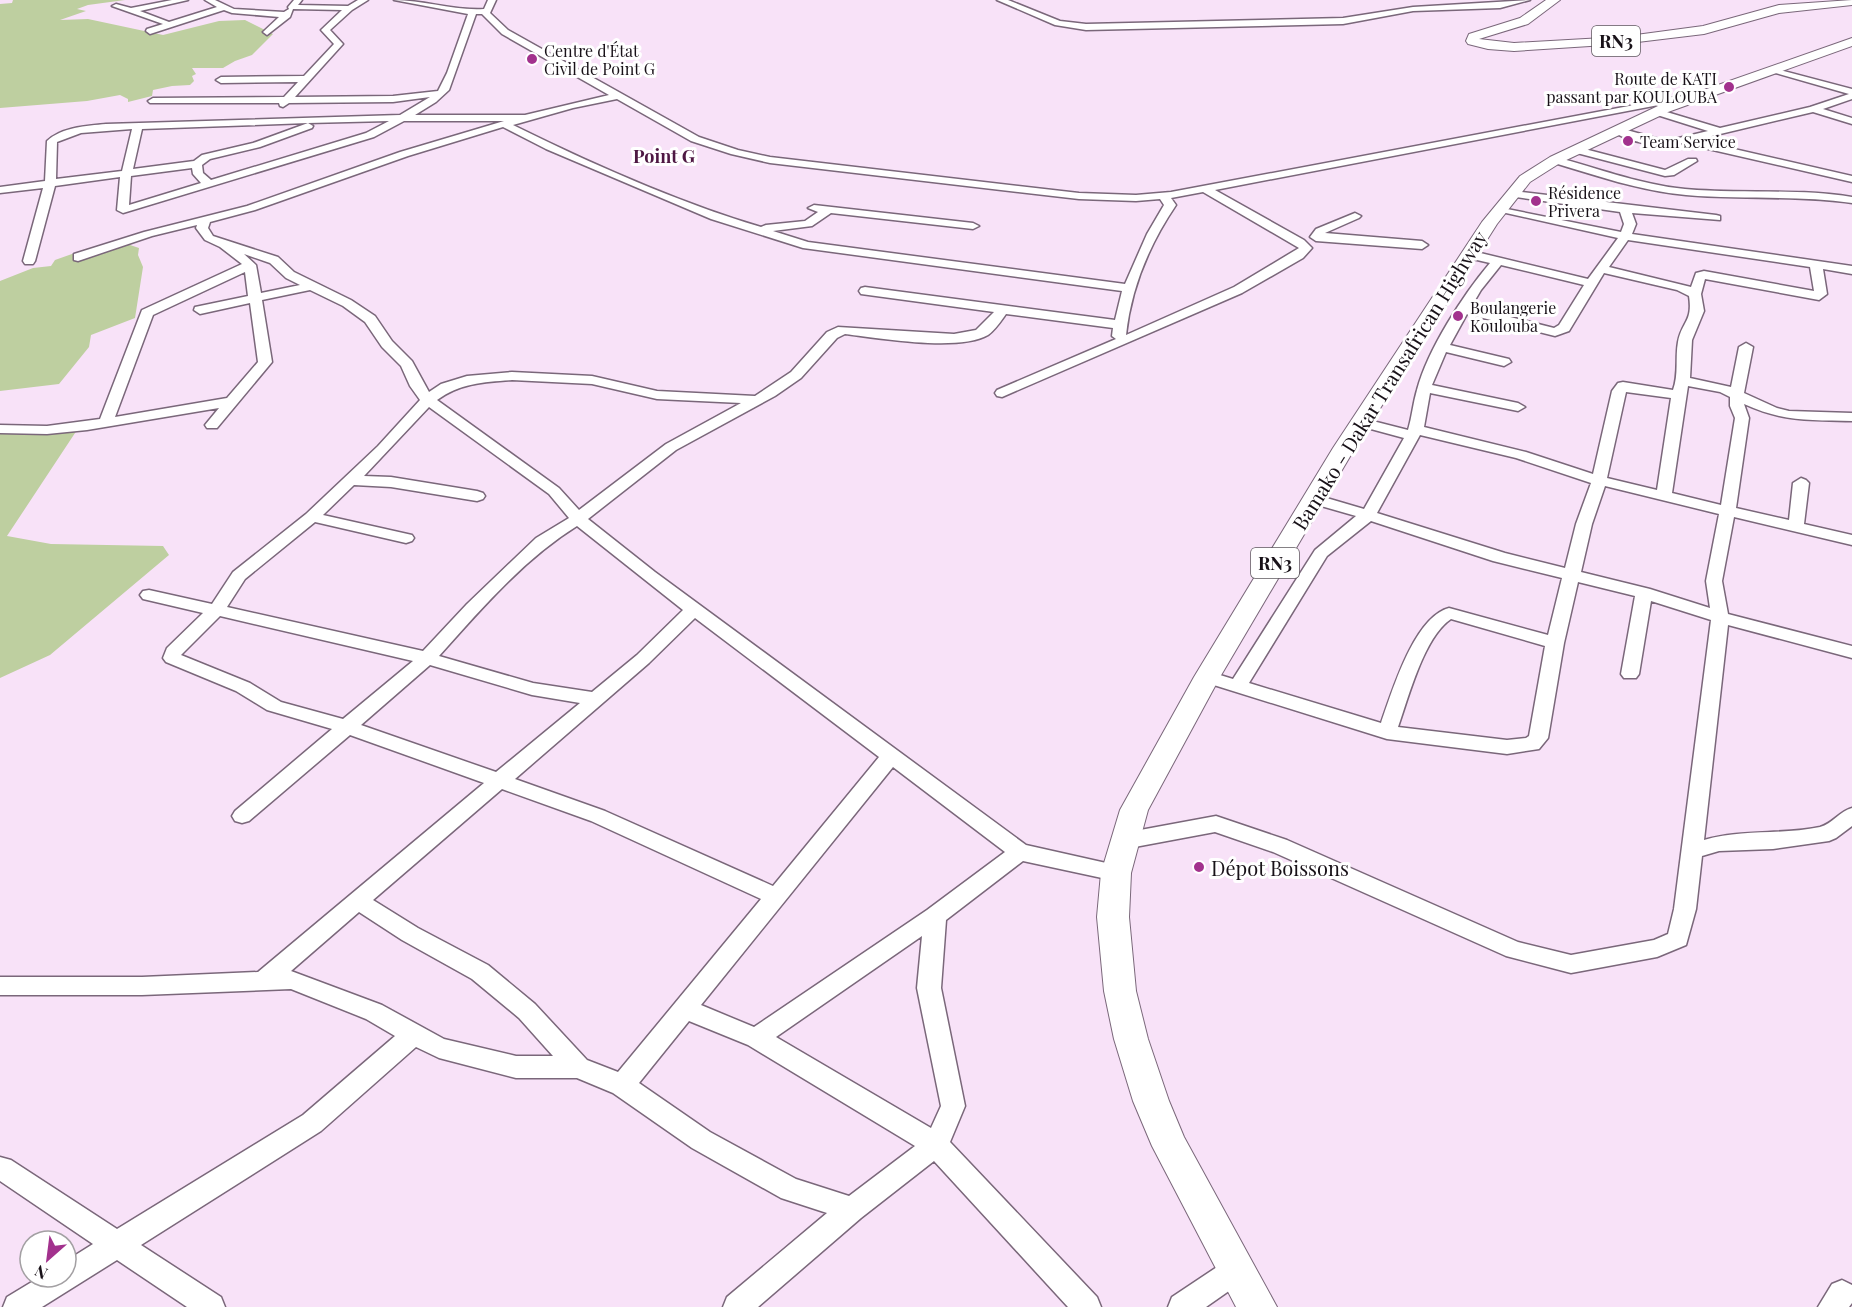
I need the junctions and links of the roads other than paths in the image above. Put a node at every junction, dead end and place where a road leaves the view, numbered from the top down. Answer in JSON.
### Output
{"nodes":[{"id":1,"x":184,"y":0,"type":"edge"},
{"id":2,"x":209,"y":0,"type":"edge"},
{"id":3,"x":364,"y":0,"type":"edge"},
{"id":4,"x":399,"y":0,"type":"edge"},
{"id":5,"x":492,"y":0,"type":"edge"},
{"id":6,"x":1001,"y":0,"type":"edge"},
{"id":7,"x":1526,"y":0,"type":"edge"},
{"id":8,"x":1554,"y":0,"type":"edge"},
{"id":9,"x":1852,"y":2,"type":"edge"},
{"id":10,"x":295,"y":3,"type":"edge"},
{"id":11,"x":251,"y":4,"type":"dead end"},
{"id":12,"x":116,"y":6,"type":"dead end"},
{"id":13,"x":223,"y":8,"type":"junction"},
{"id":14,"x":349,"y":8,"type":"junction"},
{"id":15,"x":134,"y":10,"type":"junction"},
{"id":16,"x":232,"y":10,"type":"junction"},
{"id":17,"x":487,"y":10,"type":"junction"},
{"id":18,"x":473,"y":12,"type":"junction"},
{"id":19,"x":287,"y":15,"type":"junction"},
{"id":20,"x":165,"y":22,"type":"dead end"},
{"id":21,"x":150,"y":30,"type":"dead end"},
{"id":22,"x":267,"y":32,"type":"dead end"},
{"id":23,"x":1852,"y":42,"type":"edge"},
{"id":24,"x":1775,"y":70,"type":"junction"},
{"id":25,"x":307,"y":79,"type":"junction"},
{"id":26,"x":1852,"y":79,"type":"edge"},
{"id":27,"x":1832,"y":86,"type":"junction"},
{"id":28,"x":1712,"y":91,"type":"junction"},
{"id":29,"x":444,"y":92,"type":"junction"},
{"id":30,"x":1852,"y":94,"type":"edge"},
{"id":31,"x":616,"y":96,"type":"junction"},
{"id":32,"x":288,"y":100,"type":"junction"},
{"id":33,"x":153,"y":101,"type":"dead end"},
{"id":34,"x":208,"y":101,"type":"junction"},
{"id":35,"x":1813,"y":109,"type":"junction"},
{"id":36,"x":1660,"y":111,"type":"junction"},
{"id":37,"x":1852,"y":116,"type":"edge"},
{"id":38,"x":400,"y":118,"type":"junction"},
{"id":39,"x":524,"y":118,"type":"junction"},
{"id":40,"x":1616,"y":119,"type":"junction"},
{"id":41,"x":318,"y":121,"type":"junction"},
{"id":42,"x":1852,"y":121,"type":"edge"},
{"id":43,"x":261,"y":122,"type":"junction"},
{"id":44,"x":504,"y":124,"type":"junction"},
{"id":45,"x":138,"y":126,"type":"junction"},
{"id":46,"x":1718,"y":130,"type":"junction"},
{"id":47,"x":1680,"y":139,"type":"junction"},
{"id":48,"x":256,"y":145,"type":"junction"},
{"id":49,"x":325,"y":149,"type":"junction"},
{"id":50,"x":1577,"y":150,"type":"junction"},
{"id":51,"x":337,"y":155,"type":"dead end"},
{"id":52,"x":1555,"y":160,"type":"junction"},
{"id":53,"x":286,"y":161,"type":"junction"},
{"id":54,"x":1692,"y":161,"type":"dead end"},
{"id":55,"x":352,"y":162,"type":"dead end"},
{"id":56,"x":197,"y":164,"type":"junction"},
{"id":57,"x":366,"y":168,"type":"junction"},
{"id":58,"x":126,"y":173,"type":"junction"},
{"id":59,"x":1852,"y":179,"type":"edge"},
{"id":60,"x":50,"y":183,"type":"junction"},
{"id":61,"x":209,"y":184,"type":"junction"},
{"id":62,"x":1205,"y":189,"type":"junction"},
{"id":63,"x":0,"y":190,"type":"edge"},
{"id":64,"x":1163,"y":195,"type":"junction"},
{"id":65,"x":1852,"y":200,"type":"edge"},
{"id":66,"x":1507,"y":202,"type":"junction"},
{"id":67,"x":814,"y":208,"type":"dead end"},
{"id":68,"x":1625,"y":209,"type":"junction"},
{"id":69,"x":828,"y":210,"type":"junction"},
{"id":70,"x":1355,"y":216,"type":"dead end"},
{"id":71,"x":1716,"y":218,"type":"dead end"},
{"id":72,"x":205,"y":219,"type":"junction"},
{"id":73,"x":123,"y":226,"type":"junction"},
{"id":74,"x":973,"y":226,"type":"dead end"},
{"id":75,"x":753,"y":229,"type":"junction"},
{"id":76,"x":1319,"y":236,"type":"junction"},
{"id":77,"x":1625,"y":236,"type":"junction"},
{"id":78,"x":1300,"y":242,"type":"junction"},
{"id":79,"x":224,"y":244,"type":"junction"},
{"id":80,"x":1422,"y":245,"type":"dead end"},
{"id":81,"x":1468,"y":254,"type":"junction"},
{"id":82,"x":78,"y":257,"type":"dead end"},
{"id":83,"x":28,"y":261,"type":"dead end"},
{"id":84,"x":1497,"y":262,"type":"junction"},
{"id":85,"x":1816,"y":264,"type":"junction"},
{"id":86,"x":250,"y":265,"type":"junction"},
{"id":87,"x":1600,"y":269,"type":"junction"},
{"id":88,"x":1852,"y":270,"type":"edge"},
{"id":89,"x":1591,"y":283,"type":"junction"},
{"id":90,"x":310,"y":286,"type":"junction"},
{"id":91,"x":1130,"y":288,"type":"junction"},
{"id":92,"x":865,"y":291,"type":"dead end"},
{"id":93,"x":1695,"y":294,"type":"junction"},
{"id":94,"x":254,"y":299,"type":"junction"},
{"id":95,"x":1004,"y":309,"type":"junction"},
{"id":96,"x":1463,"y":309,"type":"junction"},
{"id":97,"x":200,"y":310,"type":"dead end"},
{"id":98,"x":1120,"y":325,"type":"junction"},
{"id":99,"x":1118,"y":344,"type":"junction"},
{"id":100,"x":1442,"y":347,"type":"junction"},
{"id":101,"x":1746,"y":347,"type":"dead end"},
{"id":102,"x":1504,"y":362,"type":"dead end"},
{"id":103,"x":1424,"y":388,"type":"junction"},
{"id":104,"x":1680,"y":388,"type":"junction"},
{"id":105,"x":1002,"y":393,"type":"dead end"},
{"id":106,"x":1737,"y":395,"type":"junction"},
{"id":107,"x":428,"y":400,"type":"junction"},
{"id":108,"x":757,"y":400,"type":"junction"},
{"id":109,"x":233,"y":401,"type":"junction"},
{"id":110,"x":1518,"y":407,"type":"dead end"},
{"id":111,"x":1772,"y":411,"type":"junction"},
{"id":112,"x":1852,"y":417,"type":"edge"},
{"id":113,"x":1742,"y":418,"type":"junction"},
{"id":114,"x":106,"y":422,"type":"junction"},
{"id":115,"x":1361,"y":422,"type":"junction"},
{"id":116,"x":212,"y":425,"type":"dead end"},
{"id":117,"x":0,"y":429,"type":"edge"},
{"id":118,"x":1414,"y":433,"type":"junction"},
{"id":119,"x":349,"y":480,"type":"junction"},
{"id":120,"x":1599,"y":481,"type":"junction"},
{"id":121,"x":1801,"y":483,"type":"dead end"},
{"id":122,"x":477,"y":496,"type":"dead end"},
{"id":123,"x":1664,"y":496,"type":"junction"},
{"id":124,"x":1313,"y":500,"type":"junction"},
{"id":125,"x":1727,"y":512,"type":"junction"},
{"id":126,"x":1368,"y":515,"type":"junction"},
{"id":127,"x":312,"y":517,"type":"junction"},
{"id":128,"x":578,"y":519,"type":"junction"},
{"id":129,"x":1796,"y":527,"type":"junction"},
{"id":130,"x":406,"y":538,"type":"dead end"},
{"id":131,"x":1852,"y":540,"type":"edge"},
{"id":132,"x":1571,"y":576,"type":"junction"},
{"id":133,"x":1644,"y":593,"type":"junction"},
{"id":134,"x":149,"y":595,"type":"dead end"},
{"id":135,"x":694,"y":609,"type":"junction"},
{"id":136,"x":216,"y":610,"type":"junction"},
{"id":137,"x":1720,"y":617,"type":"junction"},
{"id":138,"x":1555,"y":643,"type":"junction"},
{"id":139,"x":1852,"y":652,"type":"edge"},
{"id":140,"x":427,"y":658,"type":"junction"},
{"id":141,"x":1630,"y":674,"type":"dead end"},
{"id":142,"x":1207,"y":677,"type":"junction"},
{"id":143,"x":1238,"y":686,"type":"junction"},
{"id":144,"x":596,"y":699,"type":"junction"},
{"id":145,"x":348,"y":727,"type":"junction"},
{"id":146,"x":1387,"y":732,"type":"junction"},
{"id":147,"x":891,"y":756,"type":"junction"},
{"id":148,"x":499,"y":782,"type":"junction"},
{"id":149,"x":1852,"y":815,"type":"edge"},
{"id":150,"x":242,"y":816,"type":"dead end"},
{"id":151,"x":1124,"y":841,"type":"junction"},
{"id":152,"x":1692,"y":851,"type":"junction"},
{"id":153,"x":1020,"y":852,"type":"junction"},
{"id":154,"x":1116,"y":873,"type":"junction"},
{"id":155,"x":777,"y":897,"type":"junction"},
{"id":156,"x":358,"y":901,"type":"junction"},
{"id":157,"x":935,"y":916,"type":"junction"},
{"id":158,"x":263,"y":981,"type":"junction"},
{"id":159,"x":0,"y":986,"type":"edge"},
{"id":160,"x":685,"y":1009,"type":"junction"},
{"id":161,"x":414,"y":1034,"type":"junction"},
{"id":162,"x":756,"y":1038,"type":"junction"},
{"id":163,"x":578,"y":1067,"type":"junction"},
{"id":164,"x":622,"y":1085,"type":"junction"},
{"id":165,"x":936,"y":1144,"type":"junction"},
{"id":166,"x":2,"y":1168,"type":"dead end"},
{"id":167,"x":852,"y":1209,"type":"junction"},
{"id":168,"x":117,"y":1245,"type":"junction"},
{"id":169,"x":78,"y":1269,"type":"edge"},
{"id":170,"x":1236,"y":1270,"type":"junction"},
{"id":171,"x":46,"y":1289,"type":"edge"},
{"id":172,"x":17,"y":1307,"type":"edge"},
{"id":173,"x":211,"y":1307,"type":"edge"},
{"id":174,"x":737,"y":1307,"type":"edge"},
{"id":175,"x":1087,"y":1307,"type":"edge"},
{"id":176,"x":1182,"y":1307,"type":"edge"},
{"id":177,"x":1257,"y":1307,"type":"edge"}],
"edges":[{"from":1,"to":15,"type":"street"},
{"from":2,"to":13,"type":"street"},
{"from":3,"to":14,"type":"street"},
{"from":4,"to":18,"type":"street"},
{"from":5,"to":17,"type":"street"},
{"from":6,"to":7,"type":"street"},
{"from":8,"to":9,"type":"highway","number":"RN3"},
{"from":10,"to":14,"type":"street"},
{"from":10,"to":19,"type":"street"},
{"from":11,"to":16,"type":"street"},
{"from":12,"to":15,"type":"street"},
{"from":13,"to":16,"type":"street"},
{"from":13,"to":21,"type":"street"},
{"from":14,"to":25,"type":"street"},
{"from":15,"to":20,"type":"street"},
{"from":16,"to":19,"type":"street"},
{"from":17,"to":18,"type":"street"},
{"from":17,"to":31,"type":"street"},
{"from":18,"to":29,"type":"street"},
{"from":19,"to":22,"type":"street"},
{"from":23,"to":24,"type":"highway","name":"Bamako - Dakar Transafrican Highway","number":"RN3"},
{"from":24,"to":27,"type":"street"},
{"from":24,"to":28,"type":"highway","name":"Bamako - Dakar Transafrican Highway","number":"RN3"},
{"from":25,"to":32,"type":"street"},
{"from":25,"to":34,"type":"street"},
{"from":26,"to":27,"type":"street"},
{"from":27,"to":30,"type":"street"},
{"from":28,"to":36,"type":"highway","name":"Bamako - Dakar Transafrican Highway","number":"RN3"},
{"from":28,"to":40,"type":"street"},
{"from":29,"to":32,"type":"street"},
{"from":29,"to":38,"type":"street"},
{"from":30,"to":35,"type":"street"},
{"from":31,"to":39,"type":"street"},
{"from":31,"to":64,"type":"street"},
{"from":32,"to":34,"type":"street"},
{"from":32,"to":43,"type":"street"},
{"from":33,"to":34,"type":"street"},
{"from":35,"to":37,"type":"street"},
{"from":35,"to":42,"type":"street"},
{"from":35,"to":46,"type":"street"},
{"from":36,"to":40,"type":"highway","name":"Bamako - Dakar Transafrican Highway","number":"RN3"},
{"from":36,"to":46,"type":"street"},
{"from":38,"to":39,"type":"street"},
{"from":38,"to":41,"type":"street"},
{"from":38,"to":49,"type":"street"},
{"from":39,"to":44,"type":"street"},
{"from":40,"to":47,"type":"street"},
{"from":40,"to":50,"type":"highway","name":"Bamako - Dakar Transafrican Highway","number":"RN3"},
{"from":40,"to":62,"type":"street"},
{"from":41,"to":43,"type":"street"},
{"from":41,"to":48,"type":"street"},
{"from":43,"to":45,"type":"street"},
{"from":44,"to":57,"type":"street"},
{"from":44,"to":75,"type":"street"},
{"from":45,"to":58,"type":"street"},
{"from":45,"to":60,"type":"street"},
{"from":46,"to":47,"type":"street"},
{"from":47,"to":59,"type":"street"},
{"from":48,"to":53,"type":"street"},
{"from":48,"to":56,"type":"street"},
{"from":49,"to":51,"type":"street"},
{"from":49,"to":53,"type":"street"},
{"from":50,"to":52,"type":"highway","name":"Bamako - Dakar Transafrican Highway","number":"RN3"},
{"from":50,"to":54,"type":"street"},
{"from":52,"to":65,"type":"street"},
{"from":52,"to":66,"type":"highway","name":"Bamako - Dakar Transafrican Highway","number":"RN3"},
{"from":53,"to":61,"type":"street"},
{"from":55,"to":57,"type":"street"},
{"from":56,"to":58,"type":"street"},
{"from":56,"to":61,"type":"street"},
{"from":57,"to":72,"type":"street"},
{"from":58,"to":60,"type":"street"},
{"from":58,"to":73,"type":"street"},
{"from":60,"to":63,"type":"street"},
{"from":60,"to":83,"type":"street"},
{"from":61,"to":73,"type":"street"},
{"from":62,"to":64,"type":"street"},
{"from":62,"to":78,"type":"street"},
{"from":64,"to":91,"type":"street"},
{"from":66,"to":68,"type":"street"},
{"from":66,"to":77,"type":"street"},
{"from":66,"to":81,"type":"highway","name":"Bamako - Dakar Transafrican Highway","number":"RN3"},
{"from":67,"to":69,"type":"street"},
{"from":68,"to":71,"type":"street"},
{"from":68,"to":77,"type":"street"},
{"from":69,"to":74,"type":"street"},
{"from":69,"to":75,"type":"street"},
{"from":70,"to":76,"type":"street"},
{"from":72,"to":73,"type":"street"},
{"from":72,"to":79,"type":"street"},
{"from":73,"to":82,"type":"street"},
{"from":75,"to":91,"type":"street"},
{"from":76,"to":78,"type":"street"},
{"from":76,"to":80,"type":"street"},
{"from":77,"to":85,"type":"street"},
{"from":77,"to":87,"type":"street"},
{"from":78,"to":99,"type":"street"},
{"from":79,"to":86,"type":"street"},
{"from":79,"to":90,"type":"street"},
{"from":81,"to":84,"type":"street"},
{"from":81,"to":115,"type":"highway","name":"Bamako - Dakar Transafrican Highway","number":"RN3"},
{"from":84,"to":89,"type":"street"},
{"from":84,"to":96,"type":"street"},
{"from":85,"to":88,"type":"street"},
{"from":85,"to":93,"type":"street"},
{"from":86,"to":94,"type":"street"},
{"from":86,"to":114,"type":"street"},
{"from":87,"to":89,"type":"street"},
{"from":87,"to":93,"type":"street"},
{"from":89,"to":96,"type":"street"},
{"from":90,"to":94,"type":"street"},
{"from":90,"to":107,"type":"street"},
{"from":91,"to":98,"type":"street"},
{"from":92,"to":95,"type":"street"},
{"from":93,"to":104,"type":"street"},
{"from":94,"to":97,"type":"street"},
{"from":94,"to":109,"type":"street"},
{"from":95,"to":98,"type":"street"},
{"from":95,"to":108,"type":"street"},
{"from":96,"to":100,"type":"street"},
{"from":98,"to":99,"type":"street"},
{"from":99,"to":105,"type":"street"},
{"from":100,"to":102,"type":"street"},
{"from":100,"to":103,"type":"street"},
{"from":101,"to":106,"type":"street"},
{"from":103,"to":110,"type":"street"},
{"from":103,"to":118,"type":"street"},
{"from":104,"to":106,"type":"street"},
{"from":104,"to":120,"type":"street"},
{"from":104,"to":123,"type":"street"},
{"from":106,"to":111,"type":"street"},
{"from":106,"to":113,"type":"street"},
{"from":107,"to":108,"type":"street"},
{"from":107,"to":119,"type":"street"},
{"from":107,"to":128,"type":"street"},
{"from":108,"to":128,"type":"street"},
{"from":109,"to":114,"type":"street"},
{"from":109,"to":116,"type":"street"},
{"from":111,"to":112,"type":"street"},
{"from":111,"to":113,"type":"street"},
{"from":113,"to":125,"type":"street"},
{"from":114,"to":117,"type":"street"},
{"from":115,"to":118,"type":"street"},
{"from":115,"to":124,"type":"highway","name":"Bamako - Dakar Transafrican Highway","number":"RN3"},
{"from":118,"to":120,"type":"street"},
{"from":118,"to":126,"type":"street"},
{"from":119,"to":122,"type":"street"},
{"from":119,"to":127,"type":"street"},
{"from":120,"to":123,"type":"street"},
{"from":120,"to":132,"type":"street"},
{"from":121,"to":129,"type":"street"},
{"from":123,"to":125,"type":"street"},
{"from":124,"to":126,"type":"street"},
{"from":124,"to":142,"type":"highway","name":"Bamako - Dakar Transafrican Highway","number":"RN3"},
{"from":125,"to":129,"type":"street"},
{"from":125,"to":137,"type":"street"},
{"from":126,"to":132,"type":"street"},
{"from":126,"to":143,"type":"street"},
{"from":127,"to":130,"type":"street"},
{"from":127,"to":136,"type":"street"},
{"from":128,"to":135,"type":"street"},
{"from":128,"to":140,"type":"street"},
{"from":129,"to":131,"type":"street"},
{"from":132,"to":133,"type":"street"},
{"from":132,"to":138,"type":"street"},
{"from":133,"to":137,"type":"street"},
{"from":133,"to":141,"type":"street"},
{"from":134,"to":136,"type":"street"},
{"from":135,"to":144,"type":"street"},
{"from":135,"to":147,"type":"street"},
{"from":136,"to":140,"type":"street"},
{"from":136,"to":145,"type":"street"},
{"from":137,"to":139,"type":"street"},
{"from":137,"to":152,"type":"street"},
{"from":138,"to":146,"type":"street"},
{"from":138,"to":146,"type":"street"},
{"from":140,"to":144,"type":"street"},
{"from":140,"to":145,"type":"street"},
{"from":142,"to":143,"type":"street"},
{"from":142,"to":151,"type":"highway","name":"Bamako - Dakar Transafrican Highway","number":"RN3"},
{"from":143,"to":146,"type":"street"},
{"from":144,"to":148,"type":"street"},
{"from":145,"to":148,"type":"street"},
{"from":145,"to":150,"type":"street"},
{"from":147,"to":153,"type":"street"},
{"from":147,"to":155,"type":"street"},
{"from":148,"to":155,"type":"street"},
{"from":148,"to":156,"type":"street"},
{"from":149,"to":152,"type":"street"},
{"from":151,"to":152,"type":"street"},
{"from":151,"to":154,"type":"highway","name":"Bamako - Dakar Transafrican Highway","number":"RN3"},
{"from":153,"to":154,"type":"street"},
{"from":153,"to":157,"type":"street"},
{"from":154,"to":170,"type":"highway","name":"Bamako - Dakar Transafrican Highway","number":"RN3"},
{"from":155,"to":160,"type":"street"},
{"from":156,"to":158,"type":"street"},
{"from":156,"to":163,"type":"street"},
{"from":157,"to":162,"type":"street"},
{"from":157,"to":165,"type":"street"},
{"from":158,"to":159,"type":"street"},
{"from":158,"to":161,"type":"street"},
{"from":160,"to":162,"type":"street"},
{"from":160,"to":164,"type":"street"},
{"from":161,"to":163,"type":"street"},
{"from":161,"to":168,"type":"street"},
{"from":162,"to":165,"type":"street"},
{"from":163,"to":164,"type":"street"},
{"from":164,"to":167,"type":"street"},
{"from":165,"to":167,"type":"street"},
{"from":165,"to":175,"type":"street"},
{"from":166,"to":168,"type":"street"},
{"from":167,"to":174,"type":"street"},
{"from":168,"to":169,"type":"street"},
{"from":168,"to":173,"type":"street"},
{"from":170,"to":176,"type":"street"},
{"from":170,"to":177,"type":"highway","name":"Bamako - Dakar Transafrican Highway","number":"RN3"},
{"from":171,"to":172,"type":"street"}]}
